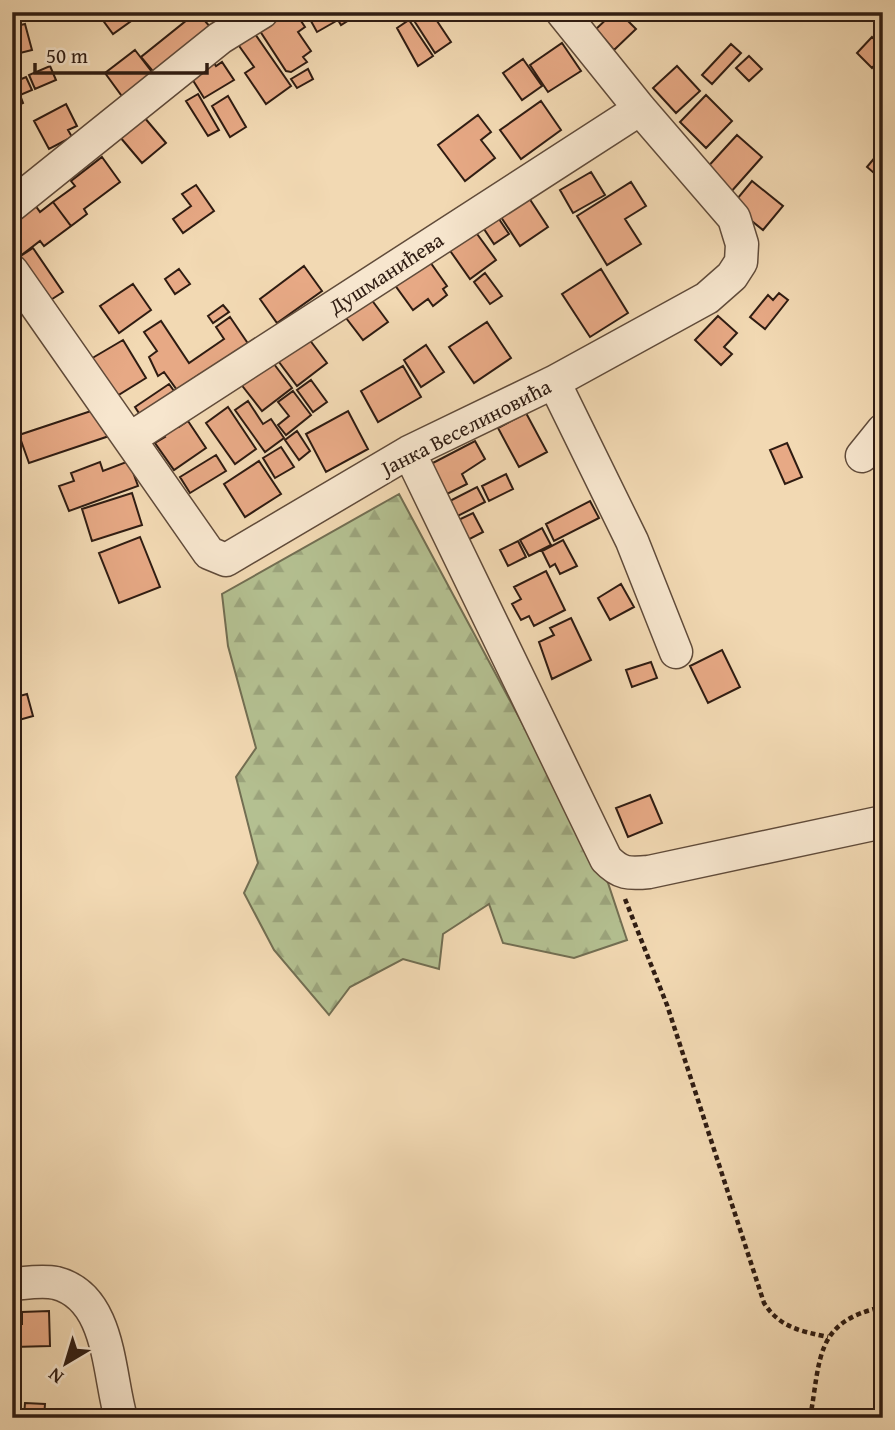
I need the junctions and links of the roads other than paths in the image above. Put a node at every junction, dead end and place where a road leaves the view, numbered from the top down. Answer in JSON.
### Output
{"nodes":[{"id":1,"x":262,"y":12,"type":"edge"},
{"id":2,"x":562,"y":12,"type":"edge"},
{"id":3,"x":640,"y":109,"type":"junction"},
{"id":4,"x":12,"y":205,"type":"edge"},
{"id":5,"x":12,"y":271,"type":"edge"},
{"id":6,"x":554,"y":382,"type":"junction"},
{"id":7,"x":883,"y":430,"type":"edge"},
{"id":8,"x":131,"y":438,"type":"junction"},
{"id":9,"x":409,"y":452,"type":"junction"},
{"id":10,"x":862,"y":456,"type":"dead end"},
{"id":11,"x":676,"y":652,"type":"dead end"},
{"id":12,"x":883,"y":822,"type":"edge"},
{"id":13,"x":12,"y":1284,"type":"edge"},
{"id":14,"x":121,"y":1418,"type":"edge"}],
"edges":[{"from":1,"to":4,"type":"street"},
{"from":2,"to":3,"type":"street","name":"Јанка Веселиновића"},
{"from":3,"to":6,"type":"street","name":"Јанка Веселиновића"},
{"from":3,"to":8,"type":"street","name":"Душманићева"},
{"from":5,"to":8,"type":"street","name":"Јанка Веселиновића"},
{"from":6,"to":9,"type":"street","name":"Јанка Веселиновића"},
{"from":6,"to":11,"type":"street"},
{"from":7,"to":10,"type":"street"},
{"from":8,"to":9,"type":"street","name":"Јанка Веселиновића"},
{"from":9,"to":12,"type":"street"},
{"from":13,"to":14,"type":"street"}]}
